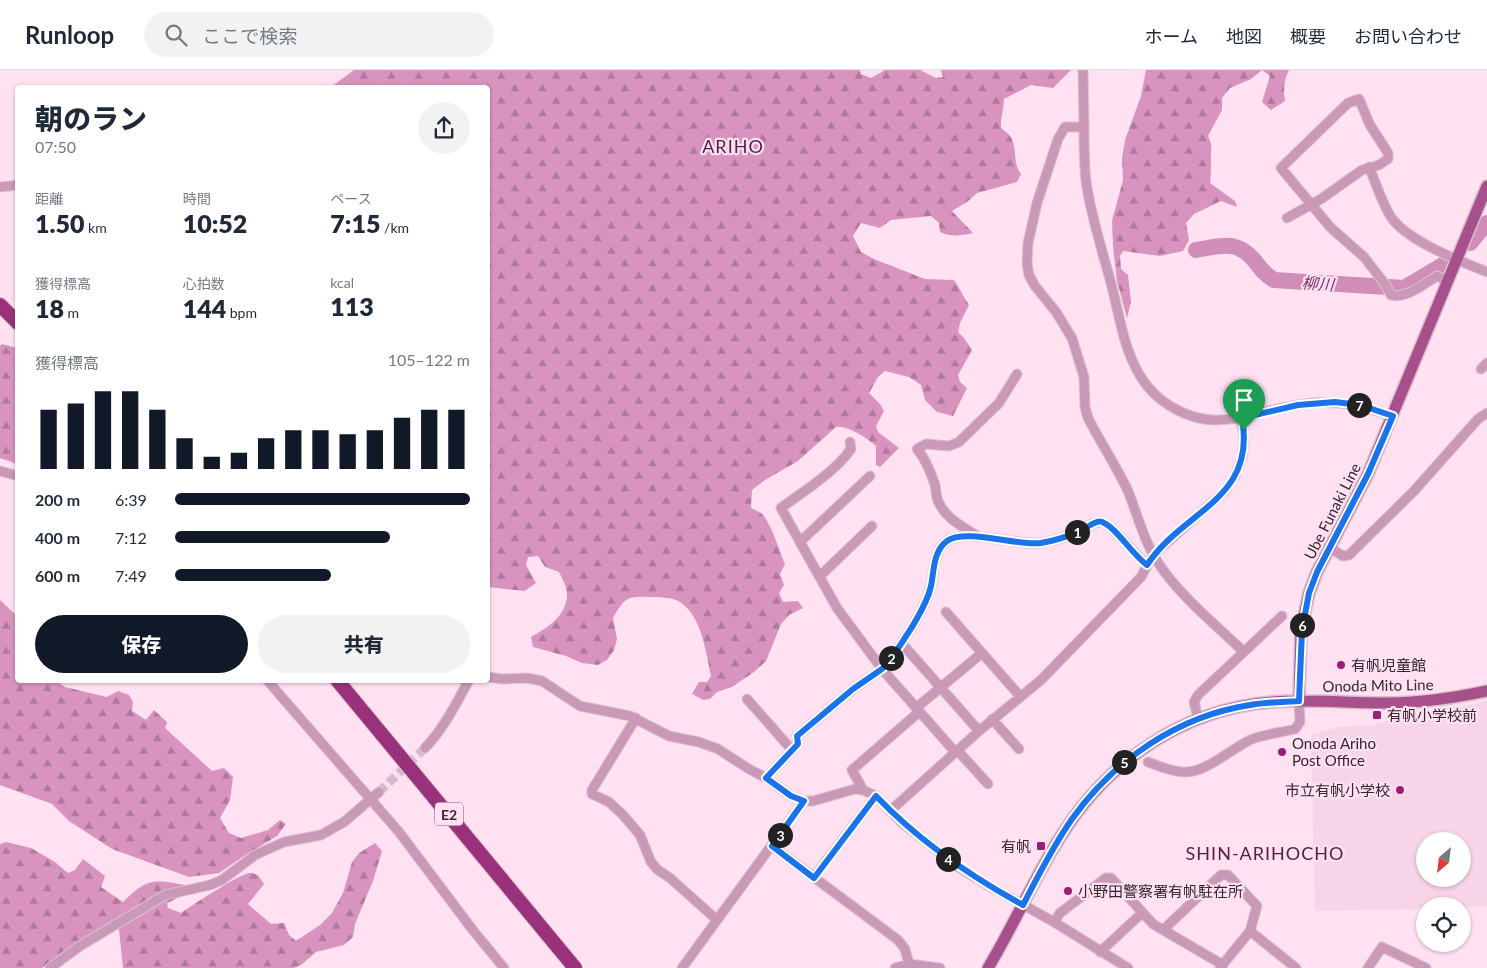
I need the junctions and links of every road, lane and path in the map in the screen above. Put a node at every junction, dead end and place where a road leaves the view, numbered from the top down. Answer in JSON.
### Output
{"nodes":[{"id":1,"x":1083,"y":70,"type":"edge"},
{"id":2,"x":1084,"y":127,"type":"junction"},
{"id":3,"x":1369,"y":167,"type":"junction"},
{"id":4,"x":15,"y":185,"type":"edge"},
{"id":5,"x":1487,"y":186,"type":"edge"},
{"id":6,"x":0,"y":187,"type":"edge"},
{"id":7,"x":1311,"y":204,"type":"junction"},
{"id":8,"x":1287,"y":218,"type":"dead end"},
{"id":9,"x":1458,"y":259,"type":"junction"},
{"id":10,"x":1487,"y":272,"type":"edge"},
{"id":11,"x":1448,"y":281,"type":"junction"},
{"id":12,"x":0,"y":305,"type":"edge"},
{"id":13,"x":15,"y":320,"type":"edge"},
{"id":14,"x":1017,"y":374,"type":"dead end"},
{"id":15,"x":1487,"y":413,"type":"edge"},
{"id":16,"x":1393,"y":416,"type":"junction"},
{"id":17,"x":1242,"y":418,"type":"junction"},
{"id":18,"x":850,"y":442,"type":"dead end"},
{"id":19,"x":0,"y":471,"type":"edge"},
{"id":20,"x":15,"y":475,"type":"edge"},
{"id":21,"x":870,"y":476,"type":"dead end"},
{"id":22,"x":872,"y":526,"type":"dead end"},
{"id":23,"x":980,"y":538,"type":"junction"},
{"id":24,"x":800,"y":542,"type":"junction"},
{"id":25,"x":1330,"y":548,"type":"junction"},
{"id":26,"x":1153,"y":556,"type":"junction"},
{"id":27,"x":1147,"y":565,"type":"junction"},
{"id":28,"x":820,"y":576,"type":"junction"},
{"id":29,"x":946,"y":612,"type":"dead end"},
{"id":30,"x":1282,"y":616,"type":"dead end"},
{"id":31,"x":906,"y":647,"type":"dead end"},
{"id":32,"x":1244,"y":652,"type":"junction"},
{"id":33,"x":982,"y":653,"type":"junction"},
{"id":34,"x":882,"y":669,"type":"junction"},
{"id":35,"x":490,"y":677,"type":"edge"},
{"id":36,"x":270,"y":683,"type":"edge"},
{"id":37,"x":339,"y":683,"type":"edge"},
{"id":38,"x":467,"y":683,"type":"edge"},
{"id":39,"x":941,"y":688,"type":"junction"},
{"id":40,"x":1487,"y":691,"type":"edge"},
{"id":41,"x":1020,"y":696,"type":"junction"},
{"id":42,"x":747,"y":699,"type":"dead end"},
{"id":43,"x":1299,"y":701,"type":"junction"},
{"id":44,"x":918,"y":710,"type":"junction"},
{"id":45,"x":636,"y":718,"type":"junction"},
{"id":46,"x":1198,"y":718,"type":"junction"},
{"id":47,"x":992,"y":719,"type":"junction"},
{"id":48,"x":979,"y":731,"type":"junction"},
{"id":49,"x":424,"y":748,"type":"tunnel mouth"},
{"id":50,"x":1019,"y":749,"type":"dead end"},
{"id":51,"x":792,"y":750,"type":"junction"},
{"id":52,"x":957,"y":752,"type":"junction"},
{"id":53,"x":1148,"y":762,"type":"dead end"},
{"id":54,"x":766,"y":778,"type":"junction"},
{"id":55,"x":988,"y":784,"type":"dead end"},
{"id":56,"x":863,"y":790,"type":"junction"},
{"id":57,"x":380,"y":792,"type":"tunnel mouth"},
{"id":58,"x":876,"y":796,"type":"junction"},
{"id":59,"x":372,"y":800,"type":"junction"},
{"id":60,"x":804,"y":801,"type":"junction"},
{"id":61,"x":890,"y":811,"type":"junction"},
{"id":62,"x":772,"y":846,"type":"junction"},
{"id":63,"x":814,"y":878,"type":"junction"},
{"id":64,"x":1023,"y":905,"type":"junction"},
{"id":65,"x":1142,"y":913,"type":"junction"},
{"id":66,"x":717,"y":920,"type":"junction"},
{"id":67,"x":1054,"y":922,"type":"junction"},
{"id":68,"x":1163,"y":930,"type":"junction"},
{"id":69,"x":1250,"y":931,"type":"junction"},
{"id":70,"x":1100,"y":952,"type":"junction"},
{"id":71,"x":909,"y":964,"type":"junction"},
{"id":72,"x":1222,"y":967,"type":"edge"},
{"id":73,"x":50,"y":968,"type":"edge"},
{"id":74,"x":504,"y":968,"type":"edge"},
{"id":75,"x":575,"y":968,"type":"edge"},
{"id":76,"x":682,"y":968,"type":"edge"},
{"id":77,"x":894,"y":968,"type":"edge"},
{"id":78,"x":940,"y":968,"type":"edge"},
{"id":79,"x":988,"y":968,"type":"edge"},
{"id":80,"x":1128,"y":968,"type":"edge"},
{"id":81,"x":1295,"y":968,"type":"edge"},
{"id":82,"x":1368,"y":968,"type":"edge"},
{"id":83,"x":1426,"y":968,"type":"edge"}],
"edges":[{"from":1,"to":2,"type":"street"},
{"from":2,"to":17,"type":"street"},
{"from":2,"to":26,"type":"street"},
{"from":3,"to":7,"type":"street"},
{"from":3,"to":7,"type":"street"},
{"from":3,"to":9,"type":"street"},
{"from":4,"to":6,"type":"street"},
{"from":5,"to":9,"type":"main road","name":"Ube Funaki Line"},
{"from":7,"to":8,"type":"street"},
{"from":7,"to":11,"type":"street"},
{"from":9,"to":10,"type":"street"},
{"from":9,"to":11,"type":"main road","name":"Ube Funaki Line"},
{"from":11,"to":16,"type":"main road","name":"Ube Funaki Line"},
{"from":12,"to":13,"type":"highway"},
{"from":14,"to":23,"type":"street"},
{"from":15,"to":25,"type":"street"},
{"from":16,"to":17,"type":"street"},
{"from":16,"to":25,"type":"main road","name":"Ube Funaki Line"},
{"from":17,"to":26,"type":"street"},
{"from":18,"to":24,"type":"street"},
{"from":19,"to":20,"type":"street"},
{"from":21,"to":24,"type":"street"},
{"from":22,"to":28,"type":"street"},
{"from":23,"to":27,"type":"street"},
{"from":23,"to":34,"type":"street"},
{"from":24,"to":28,"type":"street"},
{"from":25,"to":43,"type":"main road","name":"Ube Funaki Line"},
{"from":26,"to":27,"type":"street"},
{"from":26,"to":32,"type":"street"},
{"from":27,"to":41,"type":"street"},
{"from":28,"to":34,"type":"street"},
{"from":29,"to":33,"type":"street"},
{"from":30,"to":32,"type":"street"},
{"from":31,"to":39,"type":"street"},
{"from":32,"to":46,"type":"street"},
{"from":33,"to":39,"type":"street"},
{"from":33,"to":41,"type":"street"},
{"from":34,"to":44,"type":"street"},
{"from":34,"to":51,"type":"street"},
{"from":35,"to":45,"type":"street"},
{"from":36,"to":59,"type":"street"},
{"from":37,"to":75,"type":"highway","number":"E2"},
{"from":38,"to":49,"type":"street"},
{"from":39,"to":44,"type":"street"},
{"from":39,"to":48,"type":"street"},
{"from":40,"to":43,"type":"main road","name":"Onoda Mito Line"},
{"from":41,"to":47,"type":"street"},
{"from":42,"to":51,"type":"street"},
{"from":43,"to":46,"type":"main road"},
{"from":43,"to":53,"type":"street"},
{"from":44,"to":52,"type":"street"},
{"from":44,"to":56,"type":"street"},
{"from":45,"to":54,"type":"street"},
{"from":45,"to":66,"type":"street"},
{"from":46,"to":64,"type":"main road"},
{"from":47,"to":48,"type":"street"},
{"from":47,"to":50,"type":"street"},
{"from":48,"to":52,"type":"street"},
{"from":51,"to":54,"type":"street"},
{"from":52,"to":55,"type":"street"},
{"from":52,"to":61,"type":"street"},
{"from":54,"to":60,"type":"street"},
{"from":56,"to":58,"type":"street"},
{"from":56,"to":60,"type":"street"},
{"from":57,"to":59,"type":"street"},
{"from":58,"to":61,"type":"street"},
{"from":58,"to":63,"type":"street"},
{"from":59,"to":73,"type":"street"},
{"from":59,"to":74,"type":"street"},
{"from":60,"to":62,"type":"street"},
{"from":61,"to":64,"type":"street"},
{"from":62,"to":63,"type":"street"},
{"from":62,"to":66,"type":"street"},
{"from":63,"to":71,"type":"street"},
{"from":64,"to":67,"type":"street"},
{"from":64,"to":79,"type":"main road"},
{"from":65,"to":67,"type":"street"},
{"from":65,"to":68,"type":"street"},
{"from":65,"to":70,"type":"street"},
{"from":66,"to":76,"type":"street"},
{"from":67,"to":70,"type":"street"},
{"from":68,"to":69,"type":"street"},
{"from":68,"to":72,"type":"street"},
{"from":69,"to":72,"type":"street"},
{"from":69,"to":81,"type":"street"},
{"from":70,"to":80,"type":"street"},
{"from":71,"to":77,"type":"street"},
{"from":71,"to":78,"type":"street"},
{"from":82,"to":83,"type":"street"}]}
